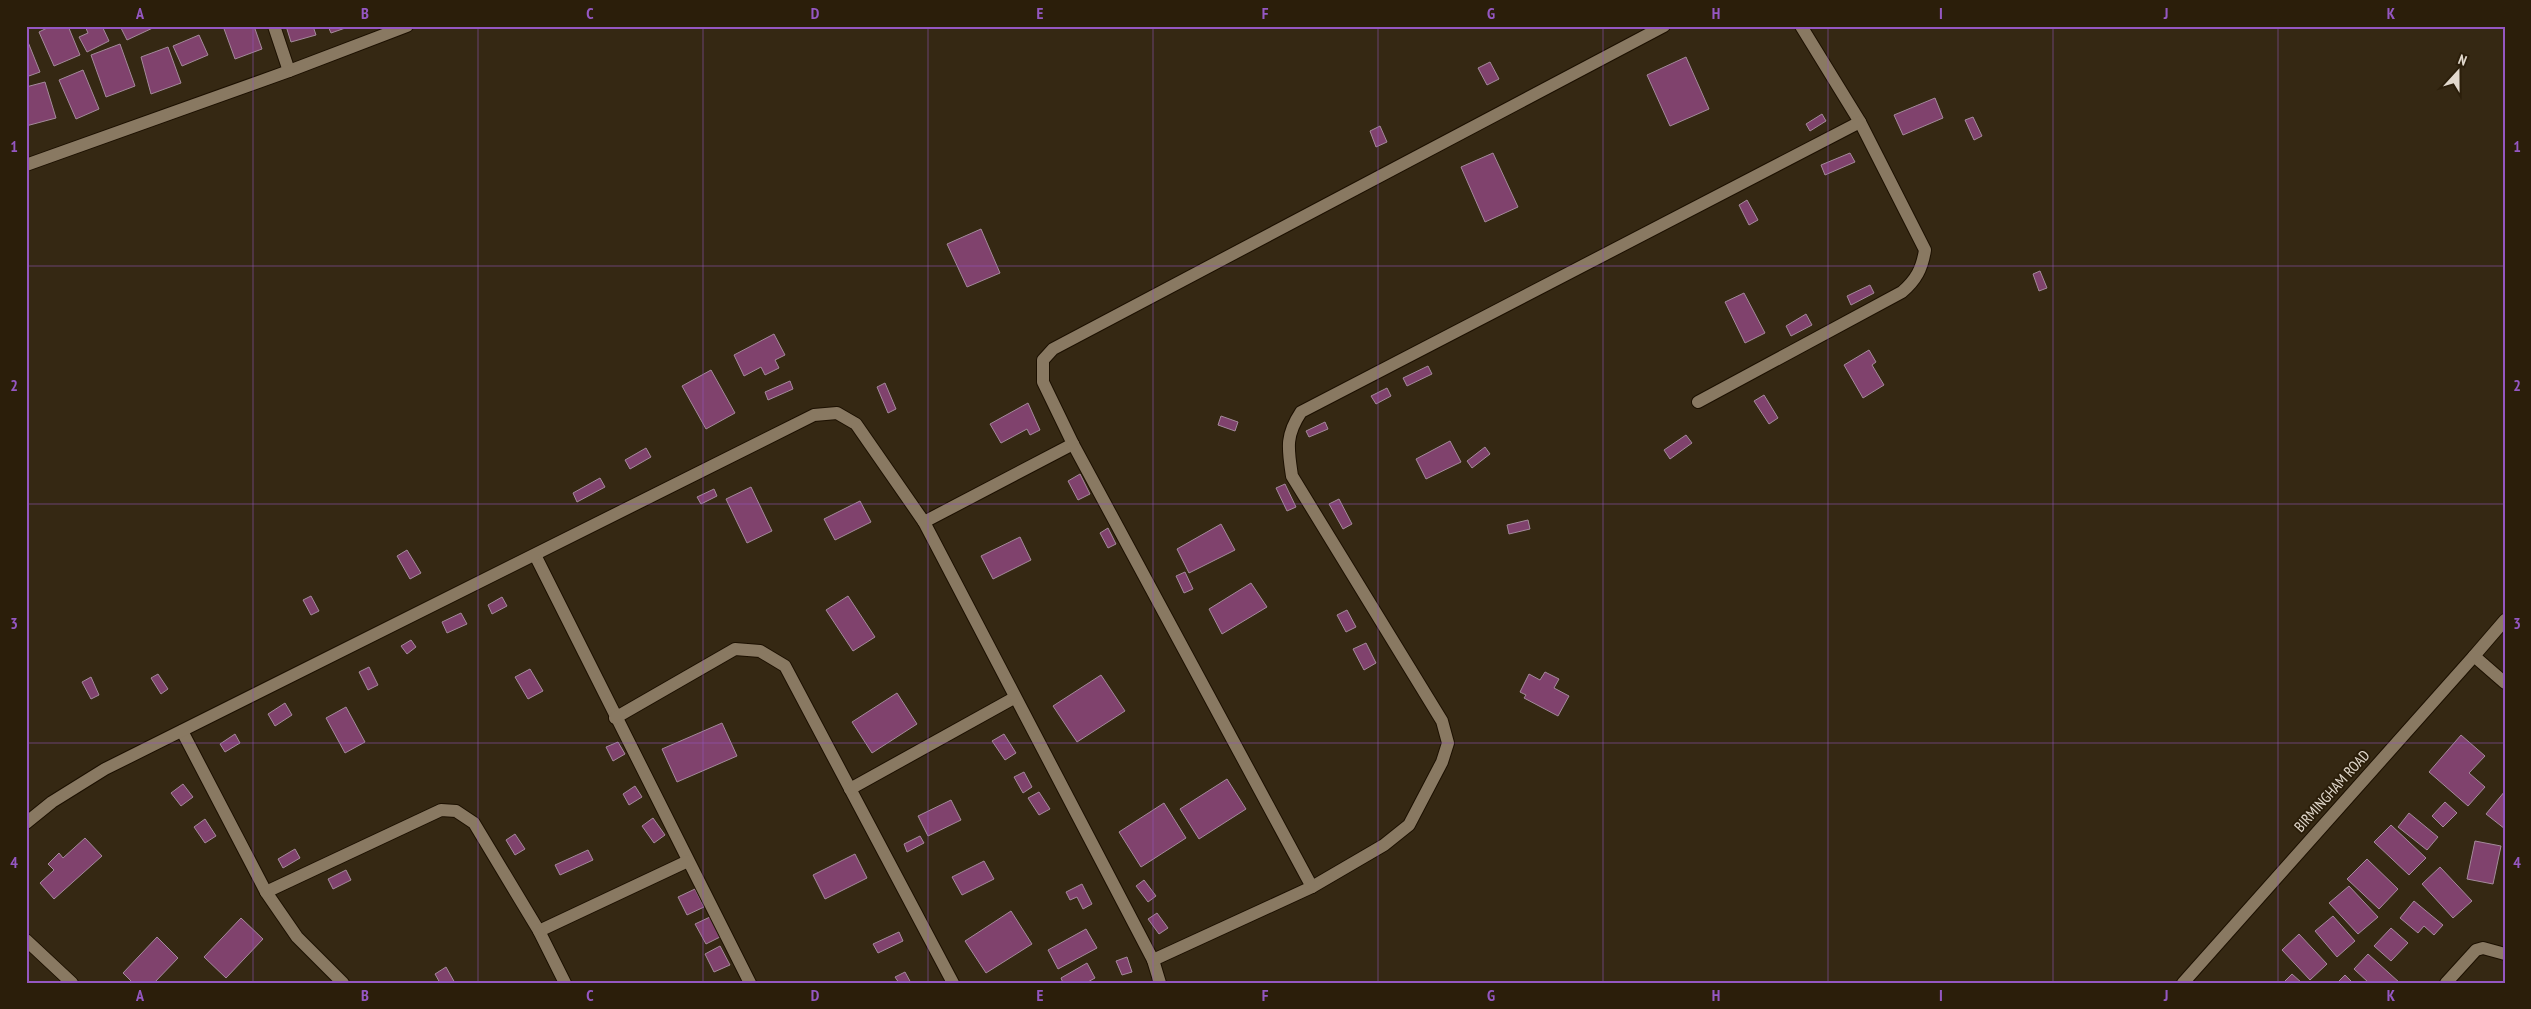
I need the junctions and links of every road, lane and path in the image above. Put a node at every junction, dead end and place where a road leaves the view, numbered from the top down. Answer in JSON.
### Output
{"nodes":[{"id":1,"x":274,"y":26,"type":"edge"},
{"id":2,"x":406,"y":26,"type":"edge"},
{"id":3,"x":1664,"y":26,"type":"edge"},
{"id":4,"x":1802,"y":26,"type":"edge"},
{"id":5,"x":289,"y":71,"type":"junction"},
{"id":6,"x":1860,"y":122,"type":"junction"},
{"id":7,"x":26,"y":165,"type":"edge"},
{"id":8,"x":1698,"y":402,"type":"dead end"},
{"id":9,"x":1073,"y":444,"type":"junction"},
{"id":10,"x":924,"y":522,"type":"junction"},
{"id":11,"x":535,"y":555,"type":"junction"},
{"id":12,"x":2505,"y":620,"type":"edge"},
{"id":13,"x":2474,"y":656,"type":"junction"},
{"id":14,"x":2505,"y":683,"type":"edge"},
{"id":15,"x":1014,"y":698,"type":"junction"},
{"id":16,"x":615,"y":718,"type":"junction"},
{"id":17,"x":182,"y":731,"type":"junction"},
{"id":18,"x":850,"y":789,"type":"junction"},
{"id":19,"x":26,"y":823,"type":"edge"},
{"id":20,"x":688,"y":861,"type":"junction"},
{"id":21,"x":1312,"y":887,"type":"junction"},
{"id":22,"x":266,"y":892,"type":"junction"},
{"id":23,"x":538,"y":931,"type":"junction"},
{"id":24,"x":26,"y":940,"type":"edge"},
{"id":25,"x":2505,"y":954,"type":"edge"},
{"id":26,"x":1153,"y":960,"type":"junction"},
{"id":27,"x":72,"y":983,"type":"edge"},
{"id":28,"x":343,"y":983,"type":"edge"},
{"id":29,"x":565,"y":983,"type":"edge"},
{"id":30,"x":750,"y":983,"type":"edge"},
{"id":31,"x":952,"y":983,"type":"edge"},
{"id":32,"x":1160,"y":983,"type":"edge"},
{"id":33,"x":2183,"y":983,"type":"edge"},
{"id":34,"x":2446,"y":983,"type":"edge"}],
"edges":[{"from":1,"to":5,"type":"street"},
{"from":2,"to":5,"type":"street"},
{"from":3,"to":9,"type":"street"},
{"from":4,"to":6,"type":"street"},
{"from":5,"to":7,"type":"street"},
{"from":6,"to":8,"type":"street"},
{"from":6,"to":21,"type":"street"},
{"from":9,"to":10,"type":"street"},
{"from":9,"to":21,"type":"street"},
{"from":10,"to":11,"type":"street"},
{"from":10,"to":15,"type":"street"},
{"from":11,"to":16,"type":"street"},
{"from":11,"to":17,"type":"street"},
{"from":12,"to":13,"type":"street","name":"BIRMINGHAM ROAD"},
{"from":13,"to":14,"type":"street"},
{"from":13,"to":33,"type":"street","name":"BIRMINGHAM ROAD"},
{"from":15,"to":18,"type":"street"},
{"from":15,"to":26,"type":"street"},
{"from":16,"to":18,"type":"street"},
{"from":16,"to":20,"type":"street"},
{"from":17,"to":19,"type":"street"},
{"from":17,"to":22,"type":"street"},
{"from":18,"to":31,"type":"street"},
{"from":20,"to":23,"type":"street"},
{"from":20,"to":30,"type":"street"},
{"from":21,"to":26,"type":"street"},
{"from":22,"to":23,"type":"street"},
{"from":22,"to":28,"type":"street"},
{"from":23,"to":29,"type":"street"},
{"from":24,"to":27,"type":"street"},
{"from":25,"to":34,"type":"street"},
{"from":26,"to":32,"type":"street"}]}
